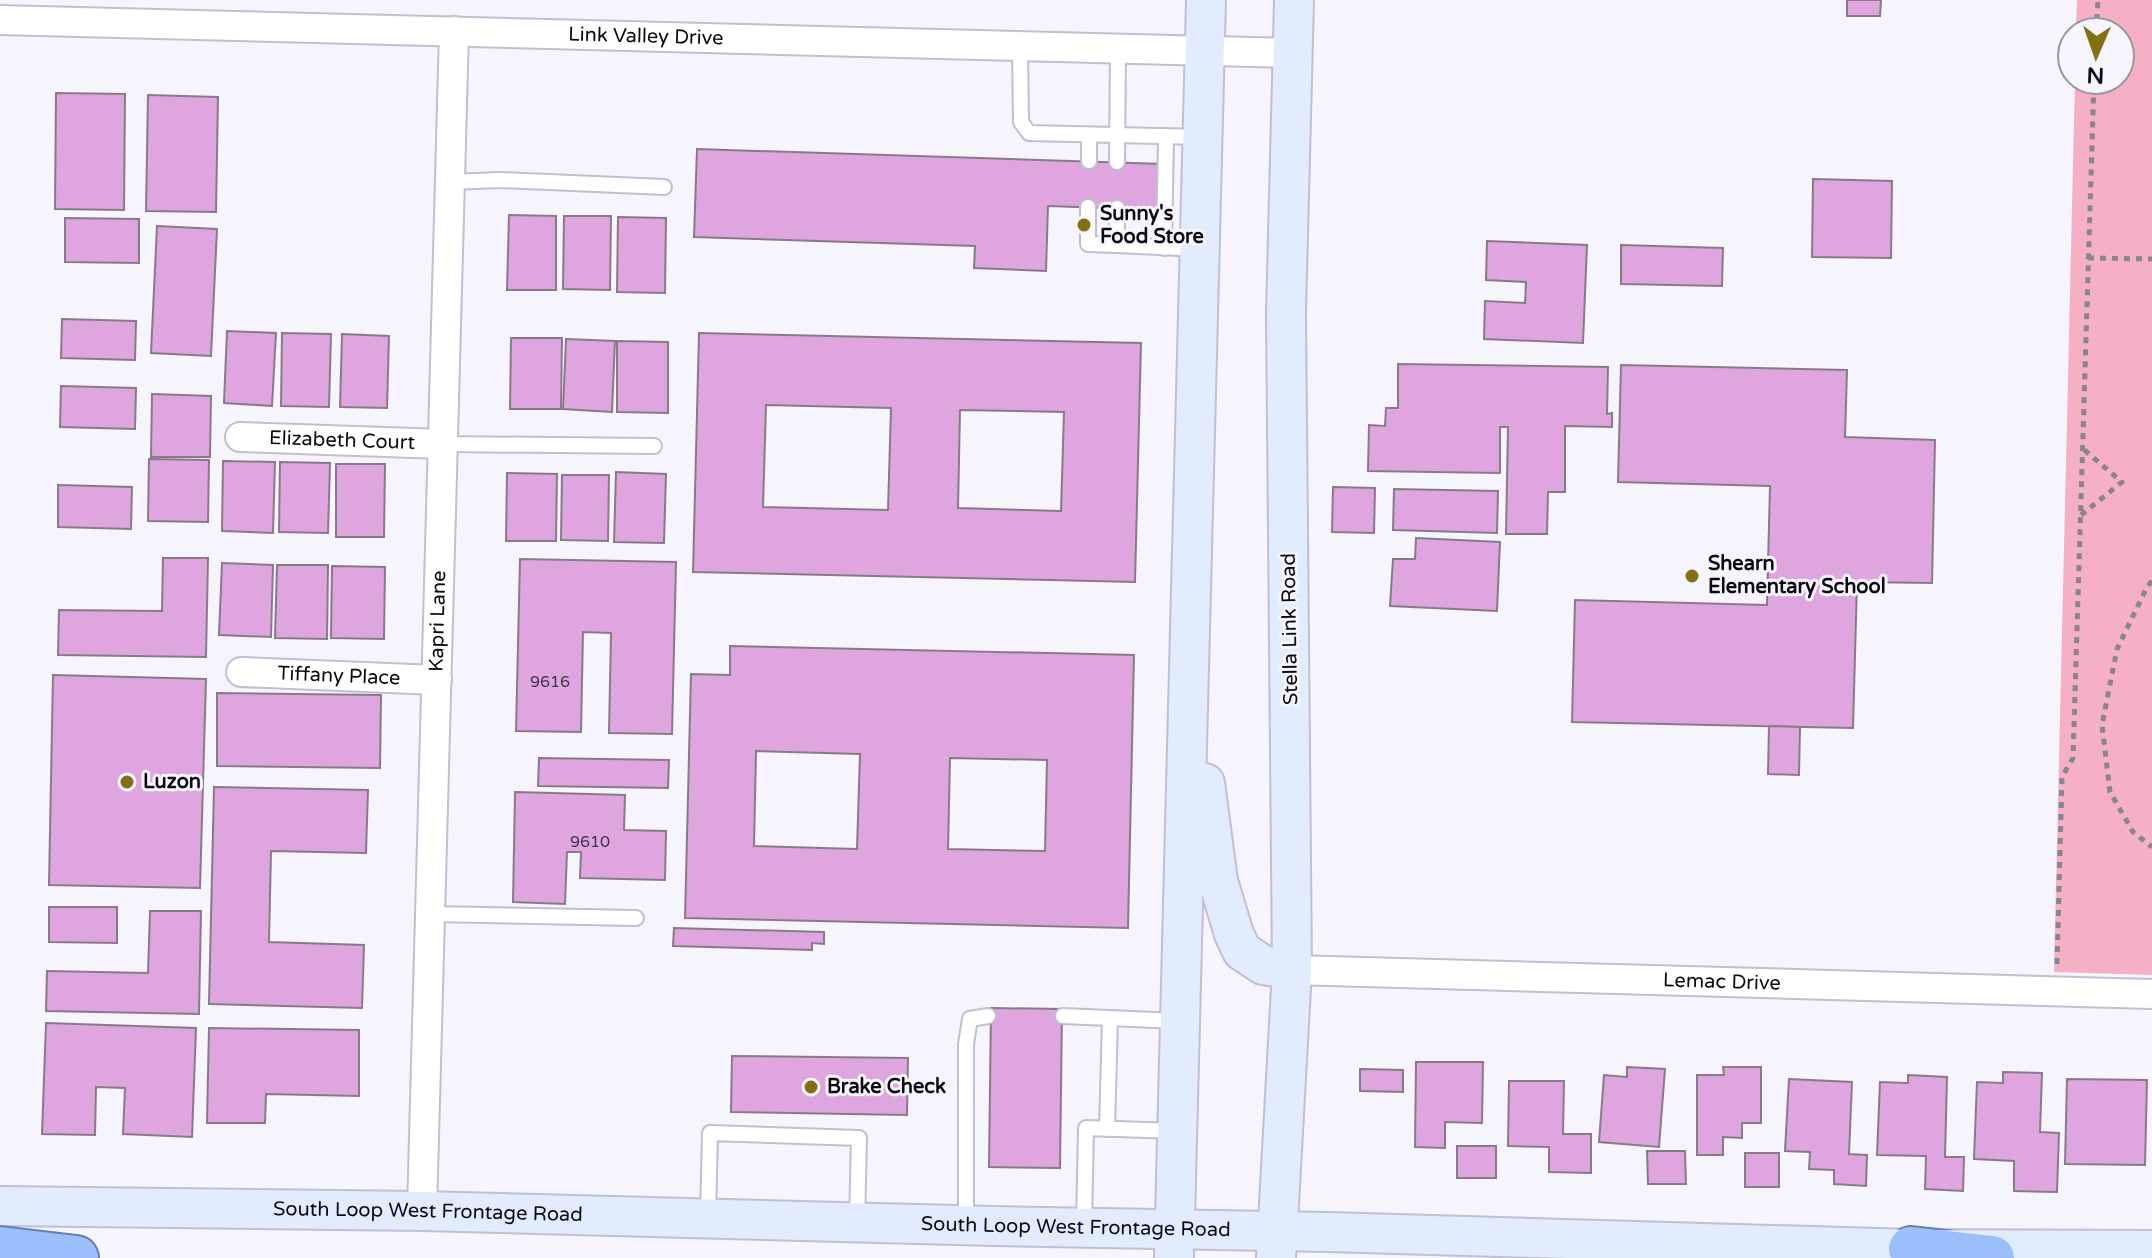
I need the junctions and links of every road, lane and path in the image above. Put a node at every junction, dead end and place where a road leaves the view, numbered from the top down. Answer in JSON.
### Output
{"nodes":[{"id":1,"x":1206,"y":0,"type":"edge"},
{"id":2,"x":1294,"y":0,"type":"edge"},
{"id":3,"x":0,"y":20,"type":"edge"},
{"id":4,"x":454,"y":31,"type":"junction"},
{"id":5,"x":1020,"y":46,"type":"junction"},
{"id":6,"x":1118,"y":49,"type":"junction"},
{"id":7,"x":1205,"y":50,"type":"junction"},
{"id":8,"x":1293,"y":53,"type":"junction"},
{"id":9,"x":2093,"y":96,"type":"edge"},
{"id":10,"x":1089,"y":135,"type":"junction"},
{"id":11,"x":1117,"y":136,"type":"junction"},
{"id":12,"x":1184,"y":137,"type":"junction"},
{"id":13,"x":1089,"y":161,"type":"dead end"},
{"id":14,"x":1117,"y":162,"type":"dead end"},
{"id":15,"x":450,"y":182,"type":"junction"},
{"id":16,"x":664,"y":187,"type":"dead end"},
{"id":17,"x":1088,"y":207,"type":"dead end"},
{"id":18,"x":1117,"y":208,"type":"dead end"},
{"id":19,"x":1117,"y":245,"type":"junction"},
{"id":20,"x":1182,"y":248,"type":"junction"},
{"id":21,"x":2088,"y":258,"type":"junction"},
{"id":22,"x":2152,"y":259,"type":"edge"},
{"id":23,"x":240,"y":437,"type":"dead end"},
{"id":24,"x":443,"y":444,"type":"junction"},
{"id":25,"x":654,"y":446,"type":"dead end"},
{"id":26,"x":2082,"y":448,"type":"junction"},
{"id":27,"x":2080,"y":515,"type":"junction"},
{"id":28,"x":2152,"y":581,"type":"edge"},
{"id":29,"x":1189,"y":665,"type":"junction"},
{"id":30,"x":241,"y":672,"type":"dead end"},
{"id":31,"x":437,"y":680,"type":"junction"},
{"id":32,"x":2152,"y":847,"type":"edge"},
{"id":33,"x":430,"y":914,"type":"junction"},
{"id":34,"x":636,"y":918,"type":"dead end"},
{"id":35,"x":1292,"y":970,"type":"junction"},
{"id":36,"x":2056,"y":992,"type":"junction"},
{"id":37,"x":2152,"y":994,"type":"edge"},
{"id":38,"x":988,"y":1016,"type":"dead end"},
{"id":39,"x":1063,"y":1016,"type":"dead end"},
{"id":40,"x":1110,"y":1019,"type":"junction"},
{"id":41,"x":1181,"y":1021,"type":"junction"},
{"id":42,"x":1107,"y":1129,"type":"junction"},
{"id":43,"x":1178,"y":1131,"type":"junction"},
{"id":44,"x":0,"y":1206,"type":"edge"},
{"id":45,"x":422,"y":1211,"type":"junction"},
{"id":46,"x":708,"y":1219,"type":"junction"},
{"id":47,"x":857,"y":1223,"type":"junction"},
{"id":48,"x":980,"y":1226,"type":"junction"},
{"id":49,"x":1084,"y":1228,"type":"junction"},
{"id":50,"x":1175,"y":1243,"type":"edge"},
{"id":51,"x":1277,"y":1244,"type":"edge"},
{"id":52,"x":0,"y":1249,"type":"edge"},
{"id":53,"x":1911,"y":1249,"type":"junction"},
{"id":54,"x":2152,"y":1250,"type":"edge"},
{"id":55,"x":76,"y":1258,"type":"edge"},
{"id":56,"x":1059,"y":1258,"type":"edge"},
{"id":57,"x":1992,"y":1258,"type":"edge"}],
"edges":[{"from":1,"to":7,"type":"main road"},
{"from":2,"to":8,"type":"main road","name":"Stella Link Road"},
{"from":3,"to":4,"type":"street","name":"Link Valley Drive"},
{"from":4,"to":5,"type":"street","name":"Link Valley Drive"},
{"from":4,"to":15,"type":"street","name":"Kapri Lane"},
{"from":5,"to":6,"type":"street","name":"Link Valley Drive"},
{"from":5,"to":10,"type":"lane"},
{"from":6,"to":7,"type":"street","name":"Link Valley Drive"},
{"from":6,"to":11,"type":"lane"},
{"from":7,"to":8,"type":"street","name":"Link Valley Drive"},
{"from":7,"to":12,"type":"main road"},
{"from":8,"to":35,"type":"main road","name":"Stella Link Road"},
{"from":9,"to":21,"type":"path"},
{"from":10,"to":11,"type":"lane"},
{"from":10,"to":13,"type":"lane"},
{"from":11,"to":12,"type":"lane"},
{"from":11,"to":14,"type":"lane"},
{"from":12,"to":20,"type":"main road"},
{"from":15,"to":16,"type":"lane"},
{"from":15,"to":24,"type":"street","name":"Kapri Lane"},
{"from":17,"to":19,"type":"lane"},
{"from":18,"to":19,"type":"lane"},
{"from":19,"to":20,"type":"lane"},
{"from":20,"to":29,"type":"main road"},
{"from":21,"to":22,"type":"path"},
{"from":21,"to":26,"type":"path"},
{"from":23,"to":24,"type":"street","name":"Elizabeth Court"},
{"from":24,"to":25,"type":"lane"},
{"from":24,"to":31,"type":"street","name":"Kapri Lane"},
{"from":26,"to":27,"type":"path"},
{"from":26,"to":27,"type":"path"},
{"from":27,"to":36,"type":"path"},
{"from":28,"to":32,"type":"path"},
{"from":29,"to":35,"type":"main road"},
{"from":29,"to":41,"type":"main road"},
{"from":30,"to":31,"type":"street","name":"Tiffany Place"},
{"from":31,"to":33,"type":"street","name":"Kapri Lane"},
{"from":33,"to":34,"type":"lane"},
{"from":33,"to":45,"type":"street","name":"Kapri Lane"},
{"from":35,"to":36,"type":"street","name":"Lemac Drive"},
{"from":35,"to":51,"type":"main road","name":"Stella Link Road"},
{"from":36,"to":37,"type":"street","name":"Lemac Drive"},
{"from":38,"to":48,"type":"lane"},
{"from":39,"to":40,"type":"lane"},
{"from":40,"to":41,"type":"lane"},
{"from":40,"to":42,"type":"lane"},
{"from":41,"to":43,"type":"main road"},
{"from":42,"to":43,"type":"lane"},
{"from":42,"to":49,"type":"lane"},
{"from":43,"to":50,"type":"main road"},
{"from":44,"to":45,"type":"main road","name":"South Loop West Frontage Road"},
{"from":45,"to":46,"type":"main road","name":"South Loop West Frontage Road"},
{"from":46,"to":47,"type":"main road","name":"South Loop West Frontage Road"},
{"from":46,"to":47,"type":"lane"},
{"from":47,"to":48,"type":"main road","name":"South Loop West Frontage Road"},
{"from":48,"to":49,"type":"main road","name":"South Loop West Frontage Road"},
{"from":48,"to":56,"type":"main road"},
{"from":49,"to":50,"type":"main road","name":"South Loop West Frontage Road"},
{"from":50,"to":51,"type":"main road","name":"South Loop West Frontage Road"},
{"from":51,"to":53,"type":"main road","name":"South Loop West Frontage Road"},
{"from":52,"to":55,"type":"highway"},
{"from":53,"to":54,"type":"main road","name":"South Loop West Frontage Road"},
{"from":53,"to":57,"type":"highway"}]}
